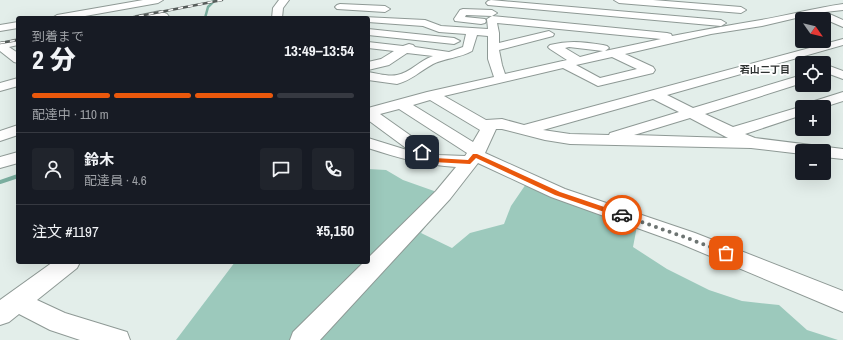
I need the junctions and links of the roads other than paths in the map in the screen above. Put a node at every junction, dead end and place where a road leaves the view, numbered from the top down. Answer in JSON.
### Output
{"nodes":[{"id":1,"x":158,"y":0,"type":"edge"},
{"id":2,"x":284,"y":0,"type":"edge"},
{"id":3,"x":533,"y":0,"type":"edge"},
{"id":4,"x":619,"y":0,"type":"edge"},
{"id":5,"x":706,"y":0,"type":"edge"},
{"id":6,"x":814,"y":0,"type":"edge"},
{"id":7,"x":720,"y":1,"type":"edge"},
{"id":8,"x":134,"y":2,"type":"edge"},
{"id":9,"x":343,"y":3,"type":"edge"},
{"id":10,"x":155,"y":10,"type":"dead end"},
{"id":11,"x":394,"y":10,"type":"dead end"},
{"id":12,"x":838,"y":10,"type":"edge"},
{"id":13,"x":814,"y":11,"type":"junction"},
{"id":14,"x":433,"y":12,"type":"dead end"},
{"id":15,"x":748,"y":12,"type":"junction"},
{"id":16,"x":67,"y":16,"type":"edge"},
{"id":17,"x":150,"y":16,"type":"edge"},
{"id":18,"x":164,"y":16,"type":"edge"},
{"id":19,"x":277,"y":16,"type":"edge"},
{"id":20,"x":335,"y":16,"type":"edge"},
{"id":21,"x":492,"y":16,"type":"edge"},
{"id":22,"x":370,"y":19,"type":"edge"},
{"id":23,"x":774,"y":21,"type":"junction"},
{"id":24,"x":425,"y":23,"type":"junction"},
{"id":25,"x":843,"y":24,"type":"edge"},
{"id":26,"x":16,"y":25,"type":"edge"},
{"id":27,"x":748,"y":26,"type":"junction"},
{"id":28,"x":795,"y":26,"type":"dead end"},
{"id":29,"x":0,"y":28,"type":"edge"},
{"id":30,"x":439,"y":29,"type":"junction"},
{"id":31,"x":711,"y":31,"type":"junction"},
{"id":32,"x":370,"y":32,"type":"edge"},
{"id":33,"x":603,"y":33,"type":"junction"},
{"id":34,"x":549,"y":34,"type":"junction"},
{"id":35,"x":831,"y":35,"type":"dead end"},
{"id":36,"x":471,"y":37,"type":"junction"},
{"id":37,"x":683,"y":37,"type":"junction"},
{"id":38,"x":425,"y":38,"type":"junction"},
{"id":39,"x":843,"y":40,"type":"edge"},
{"id":40,"x":16,"y":42,"type":"edge"},
{"id":41,"x":370,"y":44,"type":"edge"},
{"id":42,"x":650,"y":45,"type":"junction"},
{"id":43,"x":494,"y":48,"type":"junction"},
{"id":44,"x":406,"y":49,"type":"junction"},
{"id":45,"x":451,"y":55,"type":"junction"},
{"id":46,"x":791,"y":56,"type":"junction"},
{"id":47,"x":795,"y":57,"type":"edge"},
{"id":48,"x":16,"y":58,"type":"edge"},
{"id":49,"x":578,"y":61,"type":"junction"},
{"id":50,"x":564,"y":64,"type":"junction"},
{"id":51,"x":370,"y":66,"type":"edge"},
{"id":52,"x":843,"y":66,"type":"edge"},
{"id":53,"x":831,"y":69,"type":"edge"},
{"id":54,"x":831,"y":71,"type":"edge"},
{"id":55,"x":843,"y":75,"type":"edge"},
{"id":56,"x":370,"y":76,"type":"edge"},
{"id":57,"x":502,"y":79,"type":"junction"},
{"id":58,"x":795,"y":81,"type":"edge"},
{"id":59,"x":16,"y":83,"type":"edge"},
{"id":60,"x":0,"y":87,"type":"edge"},
{"id":61,"x":655,"y":94,"type":"junction"},
{"id":62,"x":432,"y":95,"type":"junction"},
{"id":63,"x":843,"y":96,"type":"edge"},
{"id":64,"x":831,"y":100,"type":"edge"},
{"id":65,"x":402,"y":104,"type":"junction"},
{"id":66,"x":370,"y":112,"type":"edge"},
{"id":67,"x":692,"y":112,"type":"junction"},
{"id":68,"x":795,"y":112,"type":"edge"},
{"id":69,"x":370,"y":114,"type":"edge"},
{"id":70,"x":488,"y":128,"type":"junction"},
{"id":71,"x":524,"y":130,"type":"junction"},
{"id":72,"x":16,"y":131,"type":"edge"},
{"id":73,"x":732,"y":133,"type":"junction"},
{"id":74,"x":0,"y":136,"type":"edge"},
{"id":75,"x":600,"y":141,"type":"junction"},
{"id":76,"x":370,"y":143,"type":"edge"},
{"id":77,"x":751,"y":143,"type":"junction"},
{"id":78,"x":795,"y":148,"type":"edge"},
{"id":79,"x":831,"y":153,"type":"edge"},
{"id":80,"x":843,"y":154,"type":"edge"},
{"id":81,"x":474,"y":156,"type":"junction"},
{"id":82,"x":16,"y":158,"type":"edge"},
{"id":83,"x":433,"y":160,"type":"junction"},
{"id":84,"x":0,"y":163,"type":"edge"},
{"id":85,"x":66,"y":264,"type":"edge"},
{"id":86,"x":843,"y":302,"type":"edge"},
{"id":87,"x":9,"y":308,"type":"edge"},
{"id":88,"x":117,"y":340,"type":"edge"},
{"id":89,"x":303,"y":340,"type":"edge"}],
"edges":[{"from":1,"to":8,"type":"street"},
{"from":2,"to":19,"type":"street"},
{"from":3,"to":33,"type":"street"},
{"from":4,"to":15,"type":"street"},
{"from":5,"to":7,"type":"street"},
{"from":6,"to":12,"type":"street"},
{"from":7,"to":15,"type":"street"},
{"from":8,"to":10,"type":"street"},
{"from":8,"to":16,"type":"street"},
{"from":9,"to":11,"type":"street"},
{"from":9,"to":20,"type":"street"},
{"from":12,"to":13,"type":"street"},
{"from":13,"to":23,"type":"street"},
{"from":13,"to":25,"type":"street"},
{"from":14,"to":24,"type":"street"},
{"from":15,"to":23,"type":"street"},
{"from":17,"to":18,"type":"street"},
{"from":21,"to":33,"type":"street"},
{"from":21,"to":33,"type":"street"},
{"from":21,"to":34,"type":"street"},
{"from":21,"to":36,"type":"street"},
{"from":21,"to":43,"type":"street"},
{"from":22,"to":24,"type":"street"},
{"from":23,"to":27,"type":"street"},
{"from":23,"to":28,"type":"street"},
{"from":23,"to":33,"type":"street"},
{"from":24,"to":30,"type":"street"},
{"from":26,"to":29,"type":"street"},
{"from":27,"to":31,"type":"street"},
{"from":27,"to":33,"type":"street"},
{"from":30,"to":36,"type":"street"},
{"from":30,"to":38,"type":"street"},
{"from":31,"to":33,"type":"street"},
{"from":31,"to":37,"type":"street"},
{"from":32,"to":38,"type":"street"},
{"from":33,"to":34,"type":"street"},
{"from":33,"to":37,"type":"street"},
{"from":33,"to":42,"type":"street"},
{"from":33,"to":42,"type":"street"},
{"from":33,"to":49,"type":"street"},
{"from":33,"to":49,"type":"street"},
{"from":33,"to":50,"type":"street"},
{"from":34,"to":43,"type":"street"},
{"from":35,"to":39,"type":"street"},
{"from":36,"to":38,"type":"street"},
{"from":36,"to":45,"type":"street"},
{"from":37,"to":42,"type":"street"},
{"from":38,"to":44,"type":"street"},
{"from":39,"to":46,"type":"street"},
{"from":40,"to":48,"type":"street"},
{"from":41,"to":44,"type":"street"},
{"from":43,"to":57,"type":"street"},
{"from":44,"to":45,"type":"street"},
{"from":44,"to":51,"type":"street"},
{"from":45,"to":56,"type":"street"},
{"from":46,"to":47,"type":"street"},
{"from":46,"to":61,"type":"street"},
{"from":49,"to":50,"type":"street"},
{"from":50,"to":57,"type":"street"},
{"from":52,"to":53,"type":"street"},
{"from":54,"to":55,"type":"street"},
{"from":57,"to":62,"type":"street"},
{"from":58,"to":67,"type":"street"},
{"from":59,"to":60,"type":"street"},
{"from":61,"to":67,"type":"street"},
{"from":61,"to":71,"type":"street"},
{"from":62,"to":65,"type":"street"},
{"from":62,"to":70,"type":"street"},
{"from":63,"to":64,"type":"street"},
{"from":65,"to":66,"type":"street"},
{"from":65,"to":81,"type":"street"},
{"from":67,"to":73,"type":"street"},
{"from":67,"to":75,"type":"street"},
{"from":68,"to":73,"type":"street"},
{"from":69,"to":83,"type":"street"},
{"from":70,"to":71,"type":"street"},
{"from":70,"to":81,"type":"street"},
{"from":71,"to":75,"type":"street"},
{"from":72,"to":74,"type":"street"},
{"from":73,"to":77,"type":"street"},
{"from":75,"to":77,"type":"street"},
{"from":76,"to":83,"type":"street"},
{"from":77,"to":78,"type":"street"},
{"from":79,"to":80,"type":"street"},
{"from":81,"to":83,"type":"street"},
{"from":81,"to":86,"type":"street"},
{"from":81,"to":89,"type":"street"},
{"from":82,"to":84,"type":"street"},
{"from":85,"to":87,"type":"street"},
{"from":87,"to":88,"type":"street"}]}
